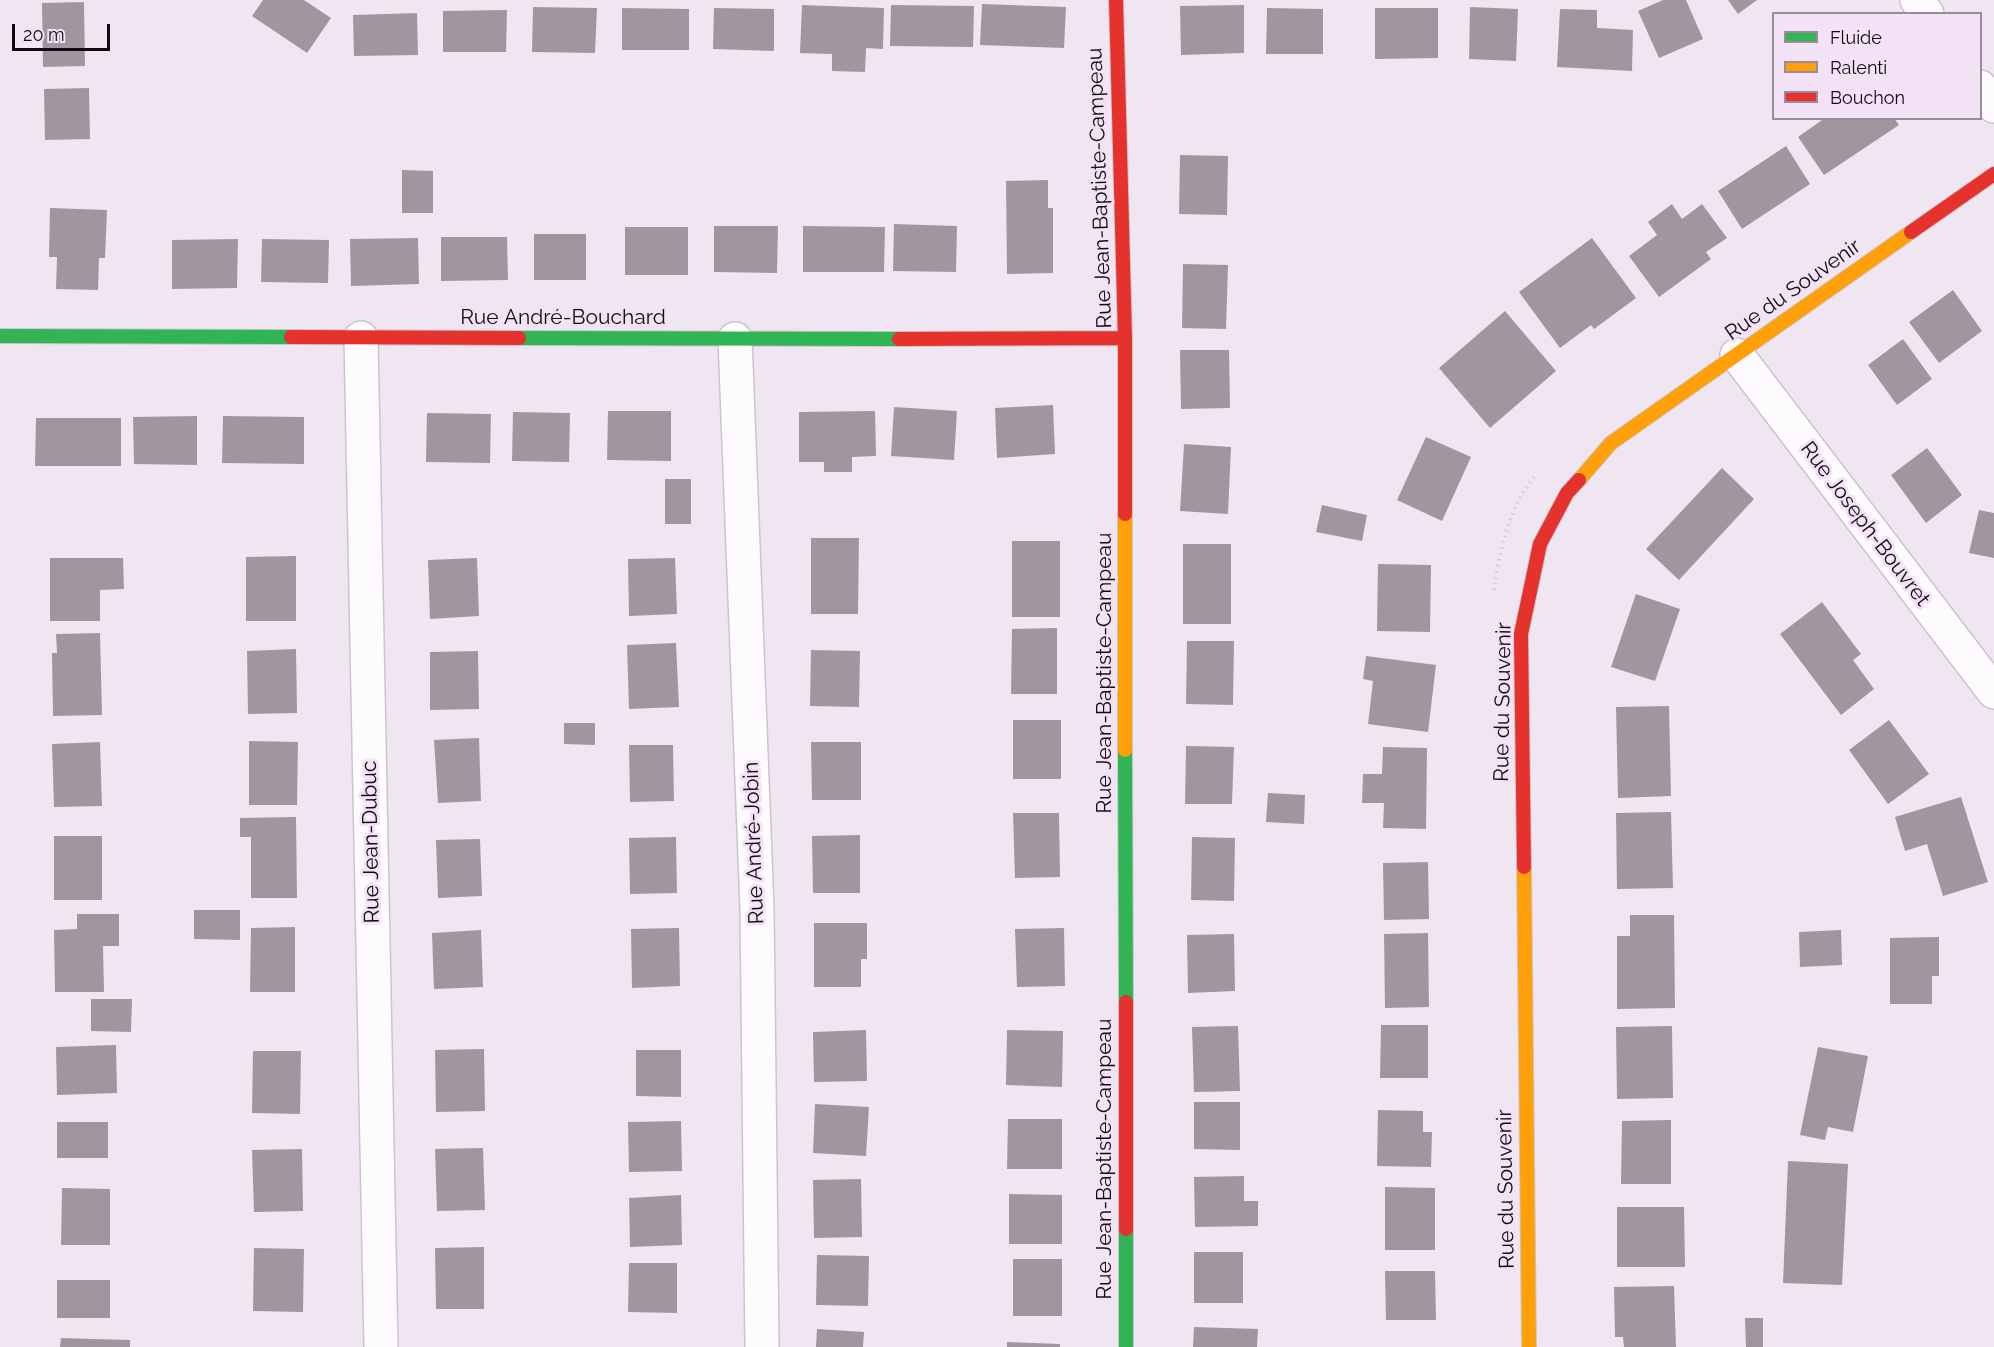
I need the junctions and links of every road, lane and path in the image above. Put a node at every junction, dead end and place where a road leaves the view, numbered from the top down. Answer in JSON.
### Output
{"nodes":[{"id":1,"x":1116,"y":0,"type":"edge"},
{"id":2,"x":1982,"y":90,"type":"edge"},
{"id":3,"x":1994,"y":106,"type":"edge"},
{"id":4,"x":1994,"y":174,"type":"edge"},
{"id":5,"x":0,"y":336,"type":"edge"},
{"id":6,"x":361,"y":338,"type":"junction"},
{"id":7,"x":1125,"y":338,"type":"junction"},
{"id":8,"x":735,"y":339,"type":"junction"},
{"id":9,"x":1737,"y":355,"type":"junction"},
{"id":10,"x":1539,"y":472,"type":"dead end"},
{"id":11,"x":1493,"y":592,"type":"dead end"},
{"id":12,"x":1994,"y":692,"type":"edge"},
{"id":13,"x":381,"y":1347,"type":"edge"},
{"id":14,"x":762,"y":1347,"type":"edge"},
{"id":15,"x":1126,"y":1347,"type":"edge"},
{"id":16,"x":1529,"y":1347,"type":"edge"}],
"edges":[{"from":1,"to":7,"type":"street","name":"Rue Jean-Baptiste-Campeau"},
{"from":2,"to":3,"type":"street"},
{"from":4,"to":9,"type":"street","name":"Rue du Souvenir"},
{"from":5,"to":6,"type":"street","name":"Rue André-Bouchard"},
{"from":6,"to":8,"type":"street","name":"Rue André-Bouchard"},
{"from":6,"to":13,"type":"street","name":"Rue Jean-Dubuc"},
{"from":7,"to":8,"type":"street","name":"Rue André-Bouchard"},
{"from":7,"to":15,"type":"street","name":"Rue Jean-Baptiste-Campeau"},
{"from":8,"to":14,"type":"street","name":"Rue André-Jobin"},
{"from":9,"to":12,"type":"street","name":"Rue Joseph-Bouvret"},
{"from":9,"to":16,"type":"street","name":"Rue du Souvenir"},
{"from":10,"to":11,"type":"path"}]}
